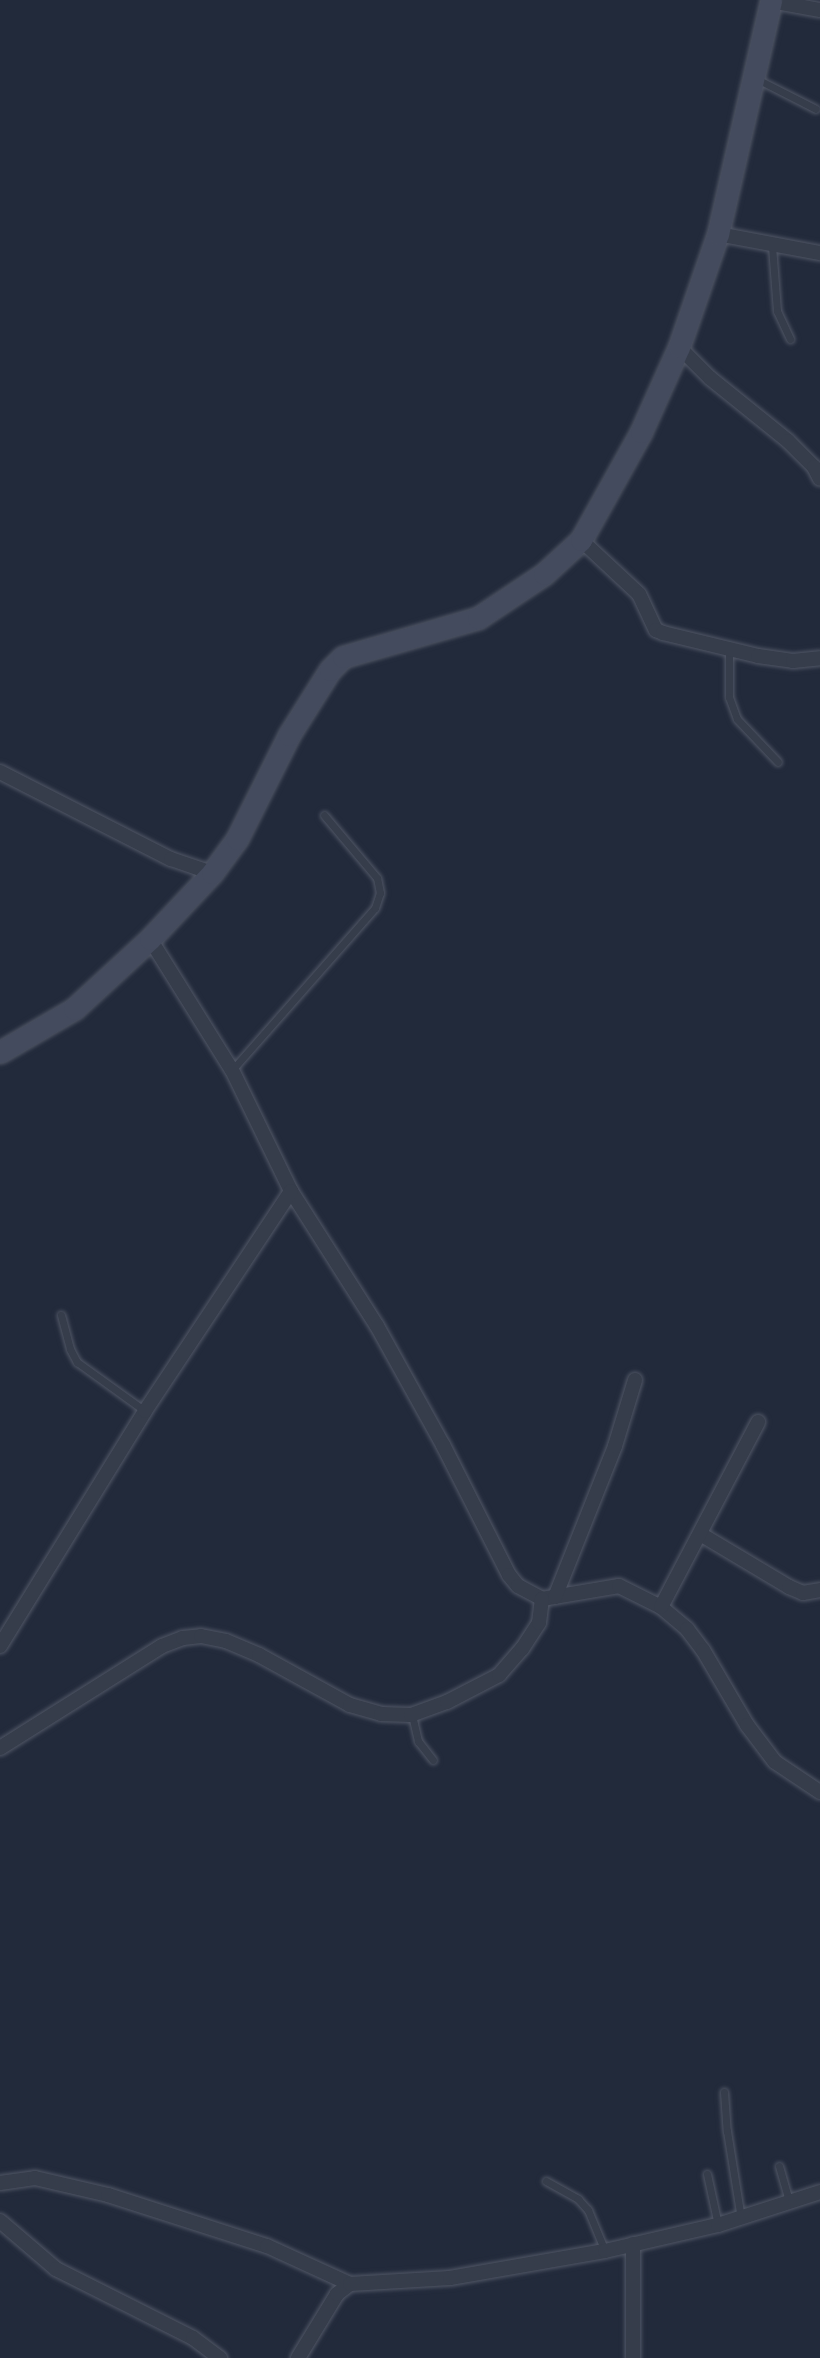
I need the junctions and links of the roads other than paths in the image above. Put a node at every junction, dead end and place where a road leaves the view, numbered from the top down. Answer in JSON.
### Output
{"nodes":[{"id":1,"x":771,"y":1,"type":"edge"},
{"id":2,"x":820,"y":9,"type":"edge"},
{"id":3,"x":754,"y":77,"type":"junction"},
{"id":4,"x":816,"y":109,"type":"dead end"},
{"id":5,"x":718,"y":234,"type":"junction"},
{"id":6,"x":772,"y":246,"type":"junction"},
{"id":7,"x":820,"y":253,"type":"edge"},
{"id":8,"x":790,"y":339,"type":"dead end"},
{"id":9,"x":679,"y":347,"type":"junction"},
{"id":10,"x":820,"y":479,"type":"edge"},
{"id":11,"x":581,"y":540,"type":"junction"},
{"id":12,"x":729,"y":650,"type":"junction"},
{"id":13,"x":820,"y":658,"type":"edge"},
{"id":14,"x":778,"y":762,"type":"dead end"},
{"id":15,"x":0,"y":772,"type":"edge"},
{"id":16,"x":324,"y":815,"type":"dead end"},
{"id":17,"x":212,"y":873,"type":"junction"},
{"id":18,"x":150,"y":939,"type":"junction"},
{"id":19,"x":0,"y":1052,"type":"edge"},
{"id":20,"x":232,"y":1070,"type":"junction"},
{"id":21,"x":291,"y":1191,"type":"junction"},
{"id":22,"x":61,"y":1315,"type":"dead end"},
{"id":23,"x":635,"y":1380,"type":"dead end"},
{"id":24,"x":145,"y":1411,"type":"junction"},
{"id":25,"x":758,"y":1422,"type":"dead end"},
{"id":26,"x":702,"y":1535,"type":"junction"},
{"id":27,"x":820,"y":1590,"type":"edge"},
{"id":28,"x":549,"y":1598,"type":"junction"},
{"id":29,"x":661,"y":1607,"type":"junction"},
{"id":30,"x":0,"y":1646,"type":"edge"},
{"id":31,"x":411,"y":1715,"type":"junction"},
{"id":32,"x":0,"y":1748,"type":"edge"},
{"id":33,"x":433,"y":1760,"type":"dead end"},
{"id":34,"x":820,"y":1792,"type":"edge"},
{"id":35,"x":724,"y":2092,"type":"dead end"},
{"id":36,"x":779,"y":2166,"type":"dead end"},
{"id":37,"x":707,"y":2174,"type":"dead end"},
{"id":38,"x":546,"y":2180,"type":"dead end"},
{"id":39,"x":0,"y":2183,"type":"edge"},
{"id":40,"x":820,"y":2192,"type":"edge"},
{"id":41,"x":789,"y":2202,"type":"junction"},
{"id":42,"x":741,"y":2218,"type":"junction"},
{"id":43,"x":0,"y":2221,"type":"edge"},
{"id":44,"x":718,"y":2225,"type":"junction"},
{"id":45,"x":634,"y":2244,"type":"junction"},
{"id":46,"x":605,"y":2250,"type":"junction"},
{"id":47,"x":350,"y":2284,"type":"junction"},
{"id":48,"x":220,"y":2358,"type":"edge"},
{"id":49,"x":298,"y":2358,"type":"edge"},
{"id":50,"x":633,"y":2358,"type":"edge"}],
"edges":[{"from":1,"to":2,"type":"street"},
{"from":1,"to":3,"type":"street"},
{"from":3,"to":4,"type":"lane"},
{"from":3,"to":5,"type":"street"},
{"from":5,"to":6,"type":"street"},
{"from":5,"to":9,"type":"street"},
{"from":6,"to":7,"type":"street"},
{"from":6,"to":8,"type":"lane"},
{"from":9,"to":10,"type":"street"},
{"from":9,"to":11,"type":"street"},
{"from":11,"to":12,"type":"street"},
{"from":11,"to":17,"type":"street"},
{"from":12,"to":13,"type":"street"},
{"from":12,"to":14,"type":"lane"},
{"from":15,"to":17,"type":"street"},
{"from":16,"to":20,"type":"lane"},
{"from":17,"to":18,"type":"street"},
{"from":18,"to":19,"type":"street"},
{"from":18,"to":20,"type":"street"},
{"from":20,"to":21,"type":"street"},
{"from":21,"to":24,"type":"street"},
{"from":21,"to":28,"type":"street"},
{"from":22,"to":24,"type":"lane"},
{"from":23,"to":28,"type":"street"},
{"from":24,"to":30,"type":"street"},
{"from":25,"to":26,"type":"street"},
{"from":26,"to":27,"type":"street"},
{"from":26,"to":29,"type":"street"},
{"from":28,"to":29,"type":"street"},
{"from":28,"to":31,"type":"street"},
{"from":29,"to":34,"type":"street"},
{"from":31,"to":32,"type":"street"},
{"from":31,"to":33,"type":"lane"},
{"from":35,"to":42,"type":"lane"},
{"from":36,"to":41,"type":"lane"},
{"from":37,"to":44,"type":"lane"},
{"from":38,"to":46,"type":"lane"},
{"from":39,"to":47,"type":"street"},
{"from":40,"to":41,"type":"street"},
{"from":41,"to":42,"type":"street"},
{"from":42,"to":44,"type":"street"},
{"from":43,"to":48,"type":"street"},
{"from":44,"to":45,"type":"street"},
{"from":45,"to":46,"type":"street"},
{"from":45,"to":50,"type":"street"},
{"from":46,"to":47,"type":"street"},
{"from":47,"to":49,"type":"street"}]}
